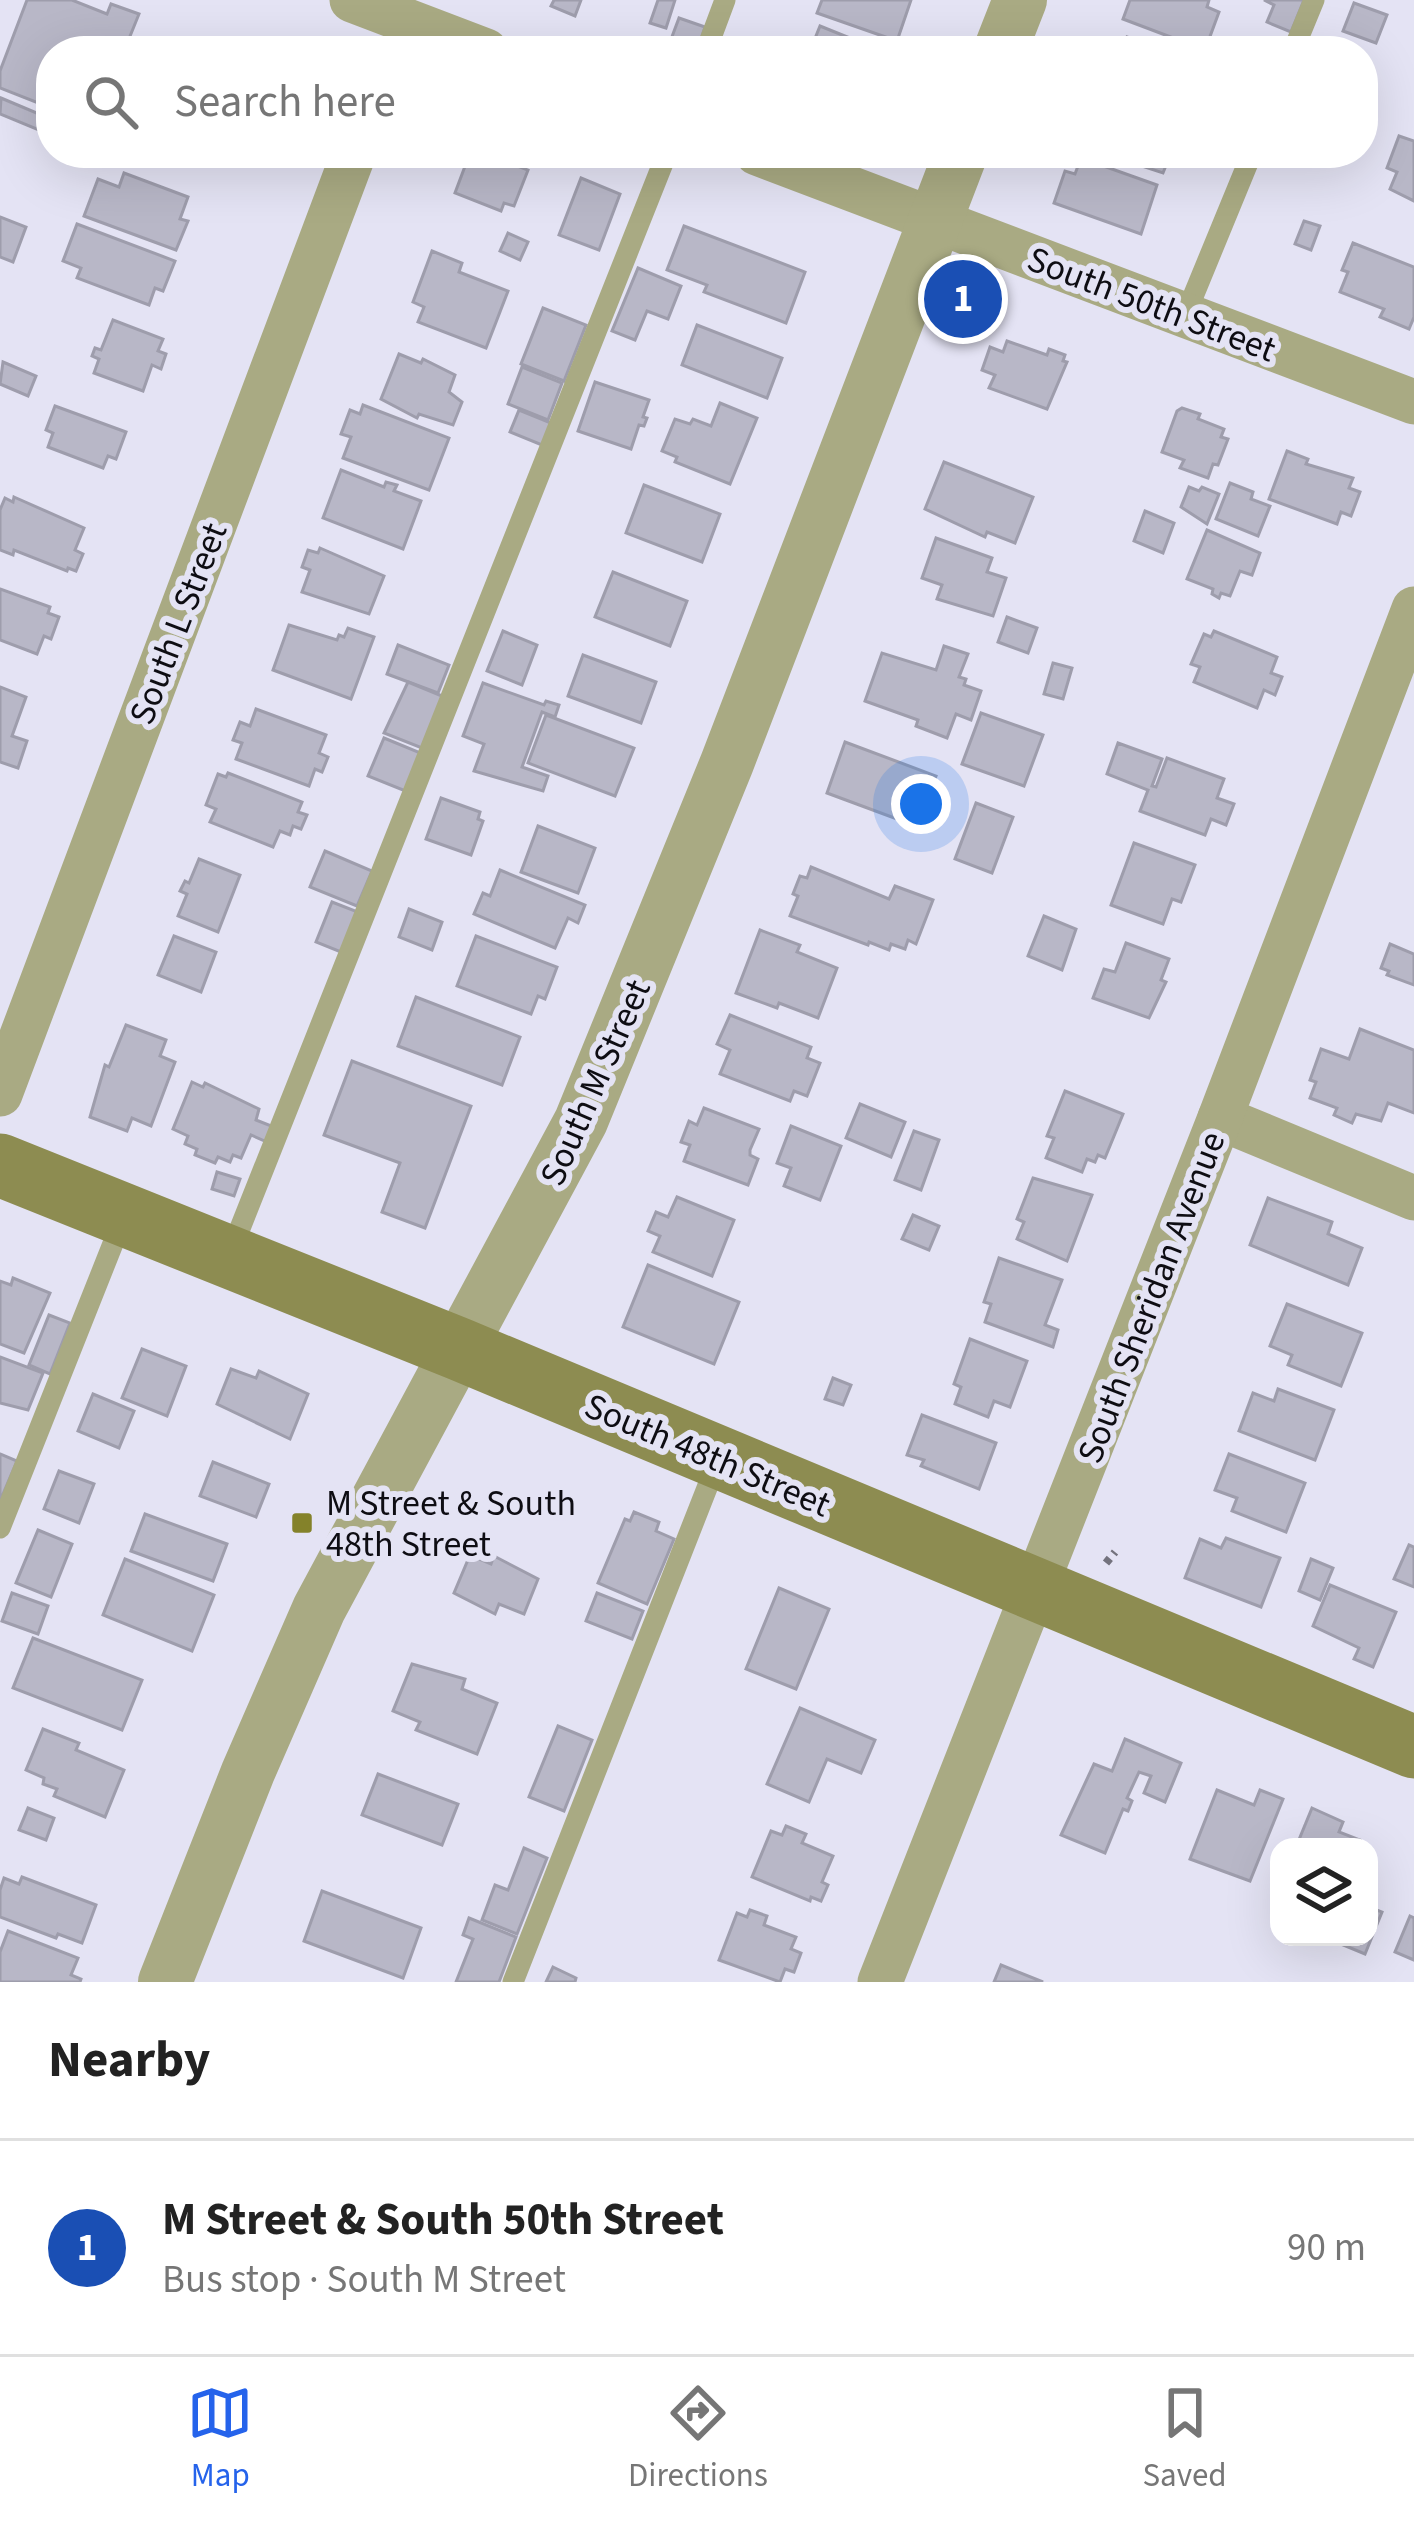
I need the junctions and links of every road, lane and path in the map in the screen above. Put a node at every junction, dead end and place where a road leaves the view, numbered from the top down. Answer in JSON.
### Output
{"nodes":[{"id":1,"x":352,"y":0,"type":"edge"},
{"id":2,"x":725,"y":0,"type":"edge"},
{"id":3,"x":1020,"y":0,"type":"edge"},
{"id":4,"x":1314,"y":0,"type":"edge"},
{"id":5,"x":403,"y":24,"type":"edge"},
{"id":6,"x":440,"y":36,"type":"edge"},
{"id":7,"x":712,"y":36,"type":"edge"},
{"id":8,"x":1006,"y":36,"type":"edge"},
{"id":9,"x":1300,"y":36,"type":"edge"},
{"id":10,"x":348,"y":168,"type":"edge"},
{"id":11,"x":661,"y":168,"type":"edge"},
{"id":12,"x":796,"y":168,"type":"edge"},
{"id":13,"x":955,"y":168,"type":"edge"},
{"id":14,"x":1246,"y":168,"type":"edge"},
{"id":15,"x":934,"y":221,"type":"junction"},
{"id":16,"x":1185,"y":316,"type":"junction"},
{"id":17,"x":1414,"y":402,"type":"edge"},
{"id":18,"x":1412,"y":620,"type":"edge"},
{"id":19,"x":0,"y":1094,"type":"edge"},
{"id":20,"x":1220,"y":1118,"type":"junction"},
{"id":21,"x":0,"y":1165,"type":"edge"},
{"id":22,"x":1414,"y":1198,"type":"edge"},
{"id":23,"x":125,"y":1215,"type":"junction"},
{"id":24,"x":228,"y":1257,"type":"junction"},
{"id":25,"x":459,"y":1349,"type":"junction"},
{"id":26,"x":718,"y":1459,"type":"junction"},
{"id":27,"x":0,"y":1528,"type":"edge"},
{"id":28,"x":1115,"y":1552,"type":"dead end"},
{"id":29,"x":1106,"y":1563,"type":"dead end"},
{"id":30,"x":1034,"y":1592,"type":"junction"},
{"id":31,"x":1414,"y":1747,"type":"edge"},
{"id":32,"x":165,"y":1982,"type":"edge"},
{"id":33,"x":513,"y":1982,"type":"edge"},
{"id":34,"x":880,"y":1982,"type":"edge"}],
"edges":[{"from":1,"to":5,"type":"street"},
{"from":2,"to":7,"type":"lane"},
{"from":3,"to":8,"type":"street"},
{"from":4,"to":9,"type":"lane"},
{"from":5,"to":6,"type":"street"},
{"from":10,"to":19,"type":"street","name":"South L Street"},
{"from":11,"to":24,"type":"lane"},
{"from":12,"to":15,"type":"street","name":"South 50th Street"},
{"from":13,"to":15,"type":"street","name":"South M Street"},
{"from":14,"to":16,"type":"lane"},
{"from":15,"to":16,"type":"street","name":"South 50th Street"},
{"from":15,"to":25,"type":"street","name":"South M Street"},
{"from":16,"to":17,"type":"street","name":"South 50th Street"},
{"from":18,"to":20,"type":"street","name":"South Sheridan Avenue"},
{"from":20,"to":22,"type":"street"},
{"from":20,"to":30,"type":"street","name":"South Sheridan Avenue"},
{"from":21,"to":23,"type":"main road","name":"South 48th Street"},
{"from":23,"to":24,"type":"main road","name":"South 48th Street"},
{"from":23,"to":27,"type":"lane"},
{"from":24,"to":25,"type":"main road","name":"South 48th Street"},
{"from":25,"to":26,"type":"main road","name":"South 48th Street"},
{"from":25,"to":32,"type":"street","name":"South M Street"},
{"from":26,"to":30,"type":"main road","name":"South 48th Street"},
{"from":26,"to":33,"type":"lane"},
{"from":28,"to":29,"type":"path"},
{"from":30,"to":31,"type":"main road","name":"South 48th Street"},
{"from":30,"to":34,"type":"street","name":"South Sheridan Avenue"}]}
